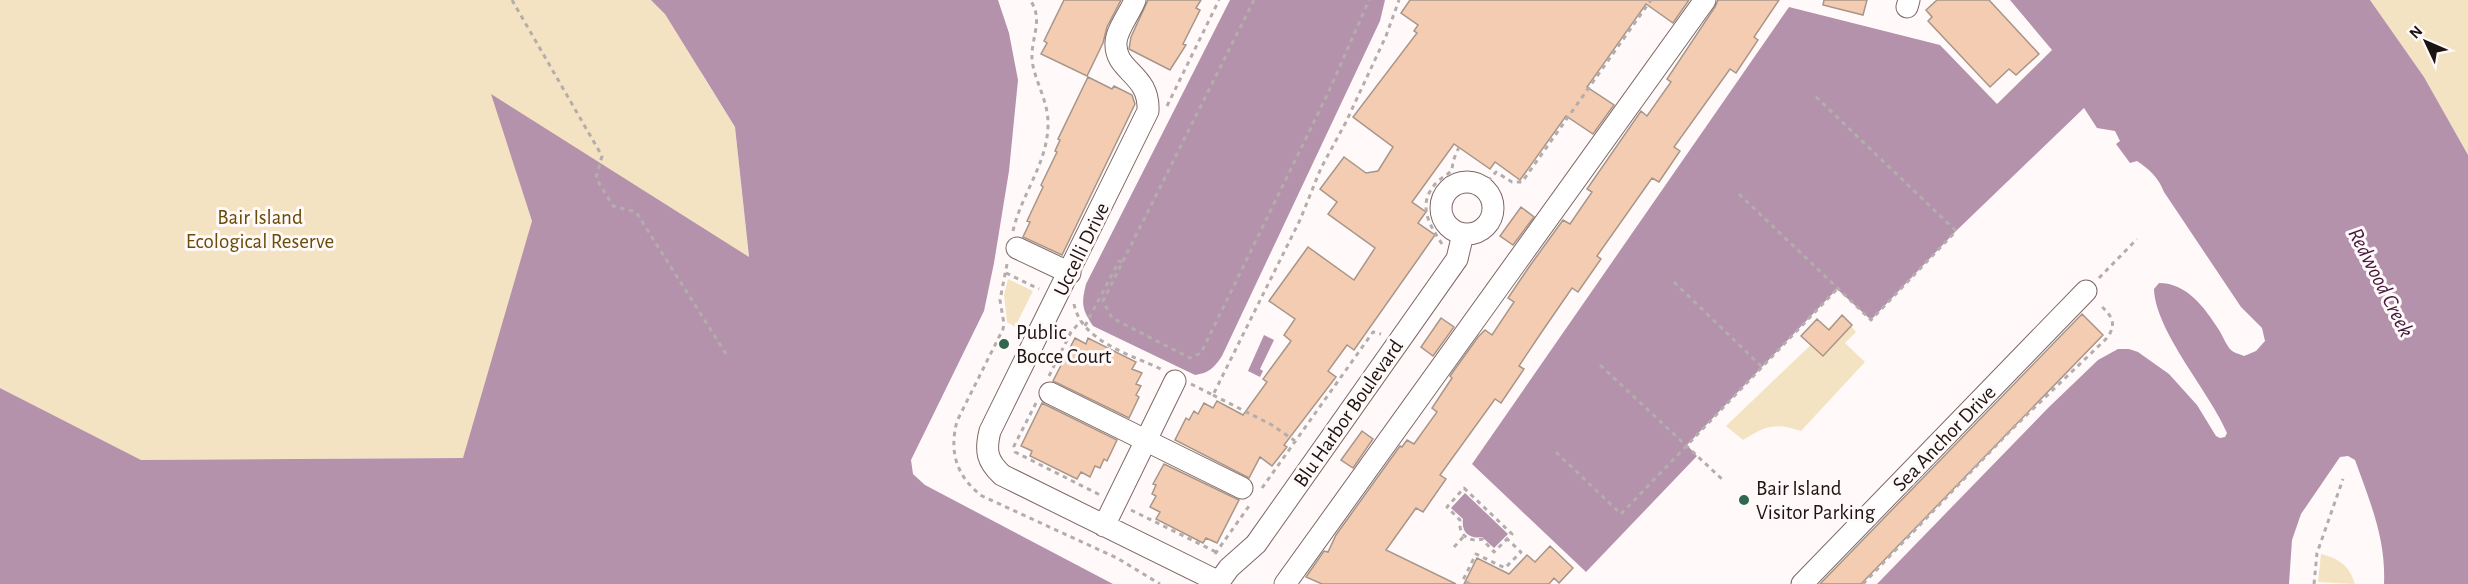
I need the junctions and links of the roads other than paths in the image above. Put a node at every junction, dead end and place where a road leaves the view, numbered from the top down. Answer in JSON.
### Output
{"nodes":[{"id":1,"x":1135,"y":0,"type":"edge"},
{"id":2,"x":1705,"y":0,"type":"edge"},
{"id":3,"x":1463,"y":234,"type":"junction"},
{"id":4,"x":1017,"y":248,"type":"dead end"},
{"id":5,"x":1070,"y":273,"type":"junction"},
{"id":6,"x":2086,"y":291,"type":"road end"},
{"id":7,"x":1176,"y":378,"type":"road end"},
{"id":8,"x":1045,"y":391,"type":"road end"},
{"id":9,"x":1145,"y":441,"type":"junction"},
{"id":10,"x":1249,"y":496,"type":"road end"},
{"id":11,"x":1104,"y":526,"type":"junction"},
{"id":12,"x":1219,"y":583,"type":"edge"},
{"id":13,"x":1286,"y":584,"type":"edge"},
{"id":14,"x":1802,"y":584,"type":"edge"}],
"edges":[{"from":1,"to":5,"type":"street","name":"Uccelli Drive"},
{"from":2,"to":13,"type":"street"},
{"from":3,"to":3,"type":"street"},
{"from":3,"to":12,"type":"street","name":"Blu Harbor Boulevard"},
{"from":4,"to":5,"type":"street"},
{"from":5,"to":11,"type":"street","name":"Uccelli Drive"},
{"from":6,"to":14,"type":"street","name":"Sea Anchor Drive"},
{"from":7,"to":9,"type":"street"},
{"from":8,"to":9,"type":"street"},
{"from":9,"to":10,"type":"street"},
{"from":9,"to":11,"type":"street"},
{"from":11,"to":12,"type":"street","name":"Uccelli Drive"}]}
